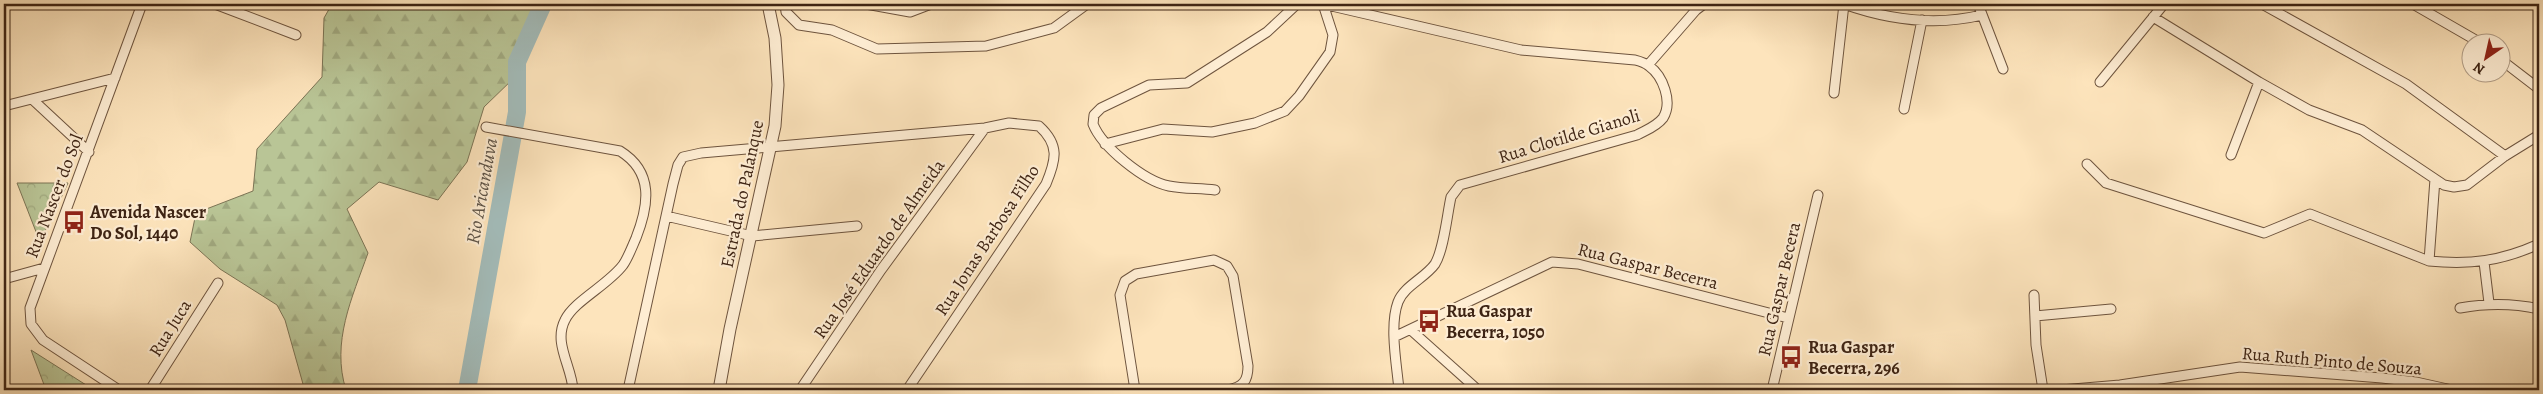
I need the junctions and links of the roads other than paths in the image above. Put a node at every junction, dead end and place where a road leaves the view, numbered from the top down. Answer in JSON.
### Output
{"nodes":[{"id":1,"x":142,"y":4,"type":"edge"},
{"id":2,"x":215,"y":4,"type":"edge"},
{"id":3,"x":768,"y":4,"type":"edge"},
{"id":4,"x":785,"y":4,"type":"edge"},
{"id":5,"x":866,"y":4,"type":"edge"},
{"id":6,"x":931,"y":4,"type":"edge"},
{"id":7,"x":1086,"y":4,"type":"edge"},
{"id":8,"x":1297,"y":4,"type":"edge"},
{"id":9,"x":1323,"y":4,"type":"edge"},
{"id":10,"x":1704,"y":4,"type":"edge"},
{"id":11,"x":1844,"y":4,"type":"edge"},
{"id":12,"x":1978,"y":4,"type":"edge"},
{"id":13,"x":2164,"y":4,"type":"edge"},
{"id":14,"x":2262,"y":4,"type":"edge"},
{"id":15,"x":2413,"y":4,"type":"edge"},
{"id":16,"x":1982,"y":15,"type":"junction"},
{"id":17,"x":2153,"y":17,"type":"junction"},
{"id":18,"x":1922,"y":20,"type":"junction"},
{"id":19,"x":2461,"y":32,"type":"edge"},
{"id":20,"x":296,"y":35,"type":"dead end"},
{"id":21,"x":1648,"y":65,"type":"junction"},
{"id":22,"x":2510,"y":67,"type":"edge"},
{"id":23,"x":2003,"y":69,"type":"dead end"},
{"id":24,"x":115,"y":78,"type":"junction"},
{"id":25,"x":2100,"y":82,"type":"dead end"},
{"id":26,"x":2259,"y":82,"type":"junction"},
{"id":27,"x":2539,"y":89,"type":"edge"},
{"id":28,"x":1834,"y":93,"type":"dead end"},
{"id":29,"x":32,"y":98,"type":"junction"},
{"id":30,"x":4,"y":106,"type":"edge"},
{"id":31,"x":1904,"y":108,"type":"dead end"},
{"id":32,"x":486,"y":127,"type":"dead end"},
{"id":33,"x":985,"y":128,"type":"junction"},
{"id":34,"x":2539,"y":134,"type":"edge"},
{"id":35,"x":1105,"y":144,"type":"junction"},
{"id":36,"x":771,"y":146,"type":"junction"},
{"id":37,"x":89,"y":152,"type":"junction"},
{"id":38,"x":2231,"y":155,"type":"dead end"},
{"id":39,"x":2506,"y":156,"type":"junction"},
{"id":40,"x":2086,"y":164,"type":"dead end"},
{"id":41,"x":2435,"y":179,"type":"junction"},
{"id":42,"x":1215,"y":190,"type":"dead end"},
{"id":43,"x":1818,"y":195,"type":"dead end"},
{"id":44,"x":666,"y":216,"type":"junction"},
{"id":45,"x":857,"y":226,"type":"dead end"},
{"id":46,"x":752,"y":236,"type":"junction"},
{"id":47,"x":2539,"y":244,"type":"edge"},
{"id":48,"x":2429,"y":261,"type":"junction"},
{"id":49,"x":2484,"y":262,"type":"junction"},
{"id":50,"x":44,"y":268,"type":"junction"},
{"id":51,"x":4,"y":279,"type":"edge"},
{"id":52,"x":218,"y":283,"type":"dead end"},
{"id":53,"x":2034,"y":295,"type":"dead end"},
{"id":54,"x":2489,"y":303,"type":"junction"},
{"id":55,"x":2460,"y":308,"type":"dead end"},
{"id":56,"x":2110,"y":309,"type":"dead end"},
{"id":57,"x":2539,"y":309,"type":"edge"},
{"id":58,"x":2035,"y":316,"type":"junction"},
{"id":59,"x":1788,"y":318,"type":"junction"},
{"id":60,"x":1412,"y":331,"type":"junction"},
{"id":61,"x":1394,"y":337,"type":"junction"},
{"id":62,"x":2121,"y":387,"type":"edge"},
{"id":63,"x":119,"y":390,"type":"edge"},
{"id":64,"x":150,"y":390,"type":"edge"},
{"id":65,"x":573,"y":390,"type":"edge"},
{"id":66,"x":628,"y":390,"type":"edge"},
{"id":67,"x":719,"y":390,"type":"edge"},
{"id":68,"x":800,"y":390,"type":"edge"},
{"id":69,"x":907,"y":390,"type":"edge"},
{"id":70,"x":1135,"y":390,"type":"edge"},
{"id":71,"x":1228,"y":390,"type":"edge"},
{"id":72,"x":1399,"y":390,"type":"edge"},
{"id":73,"x":1478,"y":390,"type":"edge"},
{"id":74,"x":1772,"y":390,"type":"edge"},
{"id":75,"x":2043,"y":390,"type":"edge"},
{"id":76,"x":2061,"y":390,"type":"edge"},
{"id":77,"x":2452,"y":390,"type":"edge"}],
"edges":[{"from":1,"to":24,"type":"street","name":"Rua Nascer do Sol"},
{"from":2,"to":20,"type":"street"},
{"from":3,"to":36,"type":"street","name":"Estrada do Palanque"},
{"from":4,"to":7,"type":"street"},
{"from":5,"to":6,"type":"street"},
{"from":8,"to":35,"type":"street"},
{"from":9,"to":21,"type":"street"},
{"from":9,"to":35,"type":"street"},
{"from":10,"to":21,"type":"street"},
{"from":11,"to":18,"type":"street"},
{"from":11,"to":28,"type":"street"},
{"from":12,"to":16,"type":"street"},
{"from":13,"to":17,"type":"street"},
{"from":14,"to":39,"type":"street"},
{"from":15,"to":19,"type":"street"},
{"from":16,"to":18,"type":"street"},
{"from":16,"to":23,"type":"street"},
{"from":17,"to":25,"type":"street"},
{"from":17,"to":26,"type":"street"},
{"from":18,"to":31,"type":"street"},
{"from":21,"to":61,"type":"street","name":"Rua Clotilde Gianoli"},
{"from":22,"to":27,"type":"street"},
{"from":24,"to":29,"type":"street"},
{"from":24,"to":37,"type":"street","name":"Rua Nascer do Sol"},
{"from":26,"to":38,"type":"street"},
{"from":26,"to":41,"type":"street"},
{"from":29,"to":30,"type":"street"},
{"from":29,"to":37,"type":"street"},
{"from":32,"to":65,"type":"street"},
{"from":33,"to":36,"type":"street","name":"Rua Jonas Barbosa Filho"},
{"from":33,"to":68,"type":"street","name":"Rua José Eduardo de Almeida"},
{"from":33,"to":69,"type":"street","name":"Rua Jonas Barbosa Filho"},
{"from":34,"to":39,"type":"street"},
{"from":35,"to":42,"type":"street"},
{"from":36,"to":44,"type":"street","name":"Rua Jonas Barbosa Filho"},
{"from":36,"to":46,"type":"street","name":"Estrada do Palanque"},
{"from":37,"to":50,"type":"street","name":"Rua Nascer do Sol"},
{"from":39,"to":41,"type":"street"},
{"from":40,"to":48,"type":"street"},
{"from":41,"to":48,"type":"street"},
{"from":43,"to":59,"type":"street","name":"Rua Gaspar Becera"},
{"from":44,"to":46,"type":"street"},
{"from":44,"to":66,"type":"street"},
{"from":45,"to":46,"type":"street"},
{"from":46,"to":67,"type":"street","name":"Estrada do Palanque"},
{"from":47,"to":49,"type":"street"},
{"from":48,"to":49,"type":"street"},
{"from":49,"to":54,"type":"street"},
{"from":50,"to":51,"type":"street"},
{"from":50,"to":63,"type":"street","name":"Rua Nascer do Sol"},
{"from":52,"to":64,"type":"street","name":"Rua Juca"},
{"from":53,"to":58,"type":"street"},
{"from":54,"to":55,"type":"street"},
{"from":54,"to":57,"type":"street"},
{"from":56,"to":58,"type":"street"},
{"from":58,"to":75,"type":"street"},
{"from":59,"to":60,"type":"street","name":"Rua Gaspar Becerra"},
{"from":59,"to":74,"type":"street","name":"Rua Gaspar Becera"},
{"from":60,"to":61,"type":"street","name":"Rua Gaspar Becerra"},
{"from":60,"to":73,"type":"street"},
{"from":61,"to":72,"type":"street"},
{"from":62,"to":76,"type":"street","name":"Rua Ruth Pinto de Souza"},
{"from":62,"to":77,"type":"street","name":"Rua Ruth Pinto de Souza"},
{"from":70,"to":71,"type":"street"}]}
